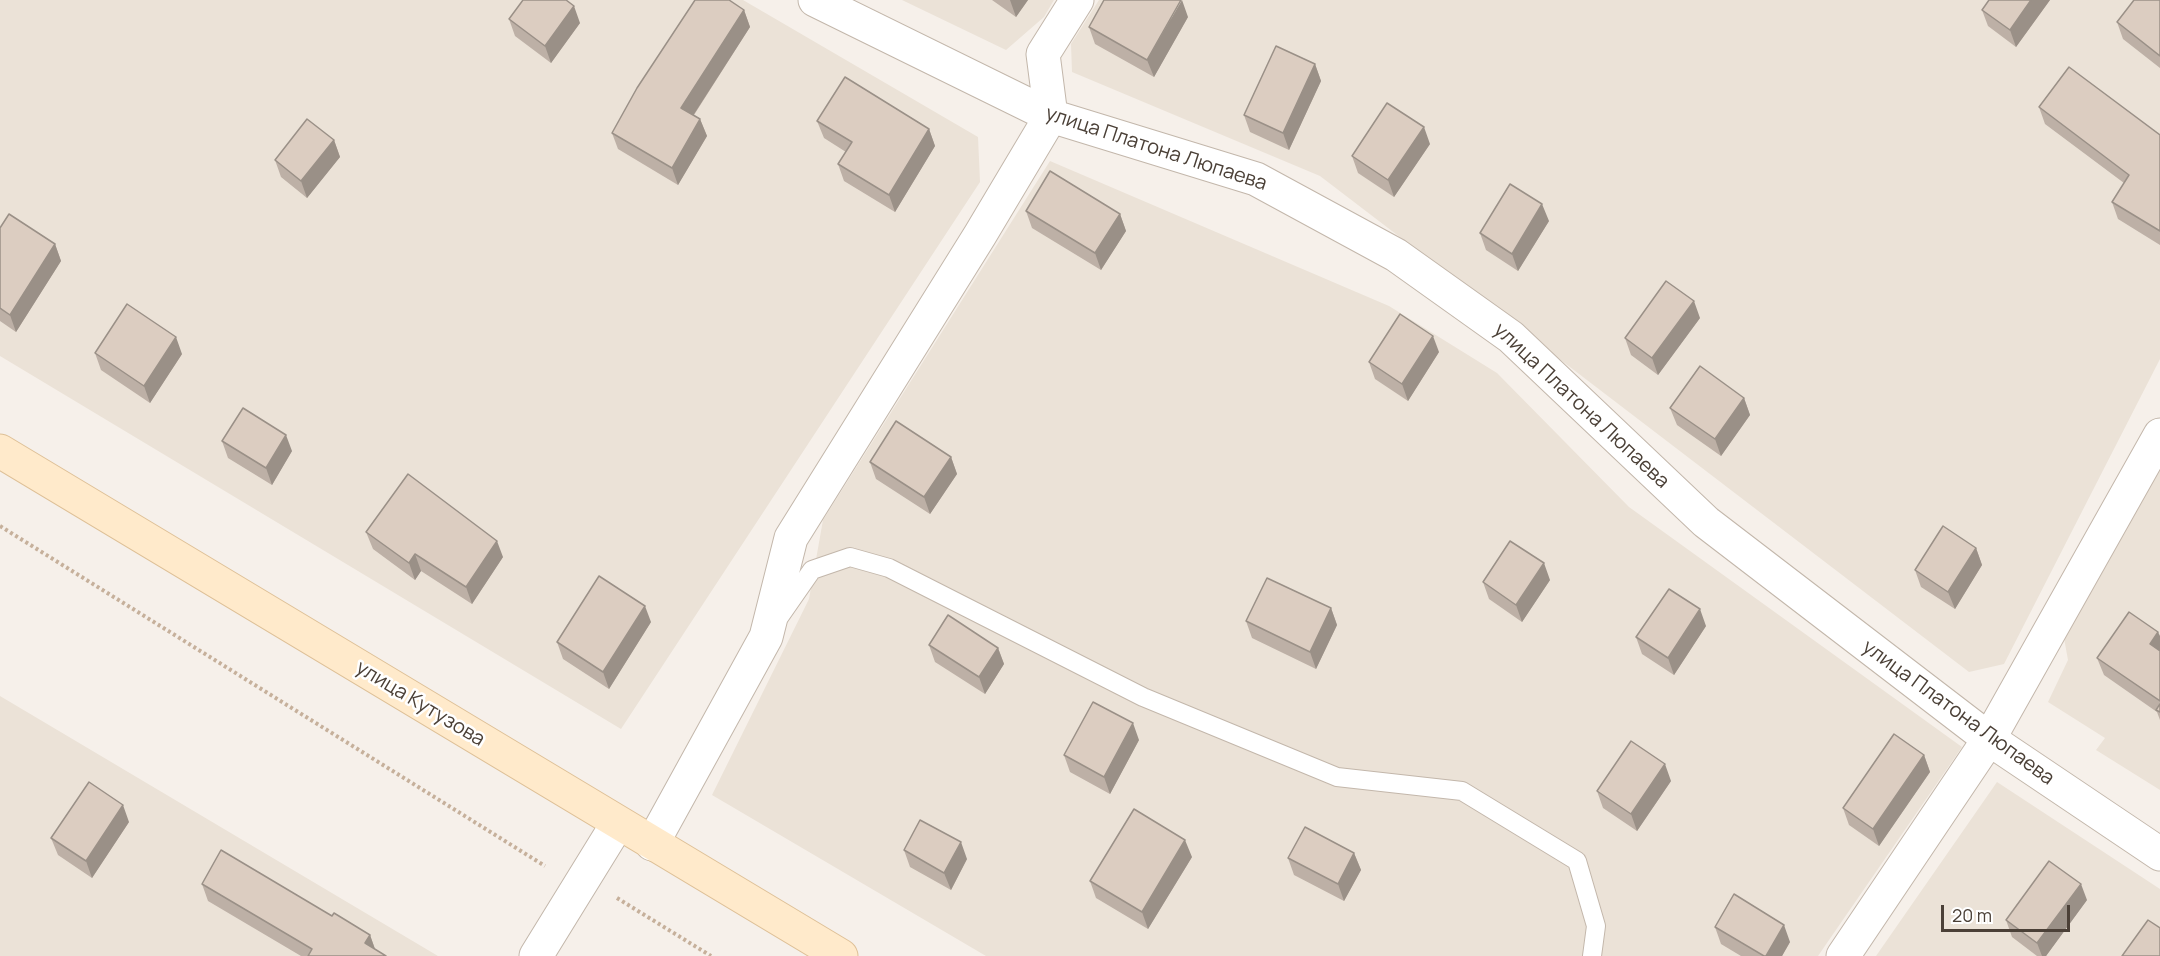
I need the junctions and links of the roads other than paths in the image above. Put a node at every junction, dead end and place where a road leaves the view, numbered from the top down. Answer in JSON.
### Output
{"nodes":[{"id":1,"x":815,"y":0,"type":"edge"},
{"id":2,"x":1077,"y":0,"type":"edge"},
{"id":3,"x":1051,"y":116,"type":"junction"},
{"id":4,"x":2160,"y":435,"type":"edge"},
{"id":5,"x":0,"y":451,"type":"edge"},
{"id":6,"x":766,"y":637,"type":"junction"},
{"id":7,"x":1989,"y":740,"type":"junction"},
{"id":8,"x":618,"y":823,"type":"junction"},
{"id":9,"x":652,"y":844,"type":"junction"},
{"id":10,"x":2160,"y":854,"type":"edge"},
{"id":11,"x":536,"y":956,"type":"edge"},
{"id":12,"x":841,"y":956,"type":"edge"},
{"id":13,"x":1592,"y":956,"type":"edge"},
{"id":14,"x":1843,"y":956,"type":"edge"}],
"edges":[{"from":1,"to":3,"type":"street","name":"улица Платона Люпаева"},
{"from":2,"to":3,"type":"street"},
{"from":3,"to":6,"type":"street"},
{"from":3,"to":7,"type":"street","name":"улица Платона Люпаева"},
{"from":4,"to":7,"type":"street"},
{"from":5,"to":8,"type":"street","name":"улица Кутузова"},
{"from":6,"to":9,"type":"street"},
{"from":6,"to":13,"type":"lane"},
{"from":7,"to":10,"type":"street","name":"улица Платона Люпаева"},
{"from":7,"to":14,"type":"street"},
{"from":8,"to":9,"type":"street","name":"улица Кутузова"},
{"from":8,"to":11,"type":"street"},
{"from":9,"to":12,"type":"street","name":"улица Кутузова"}]}
